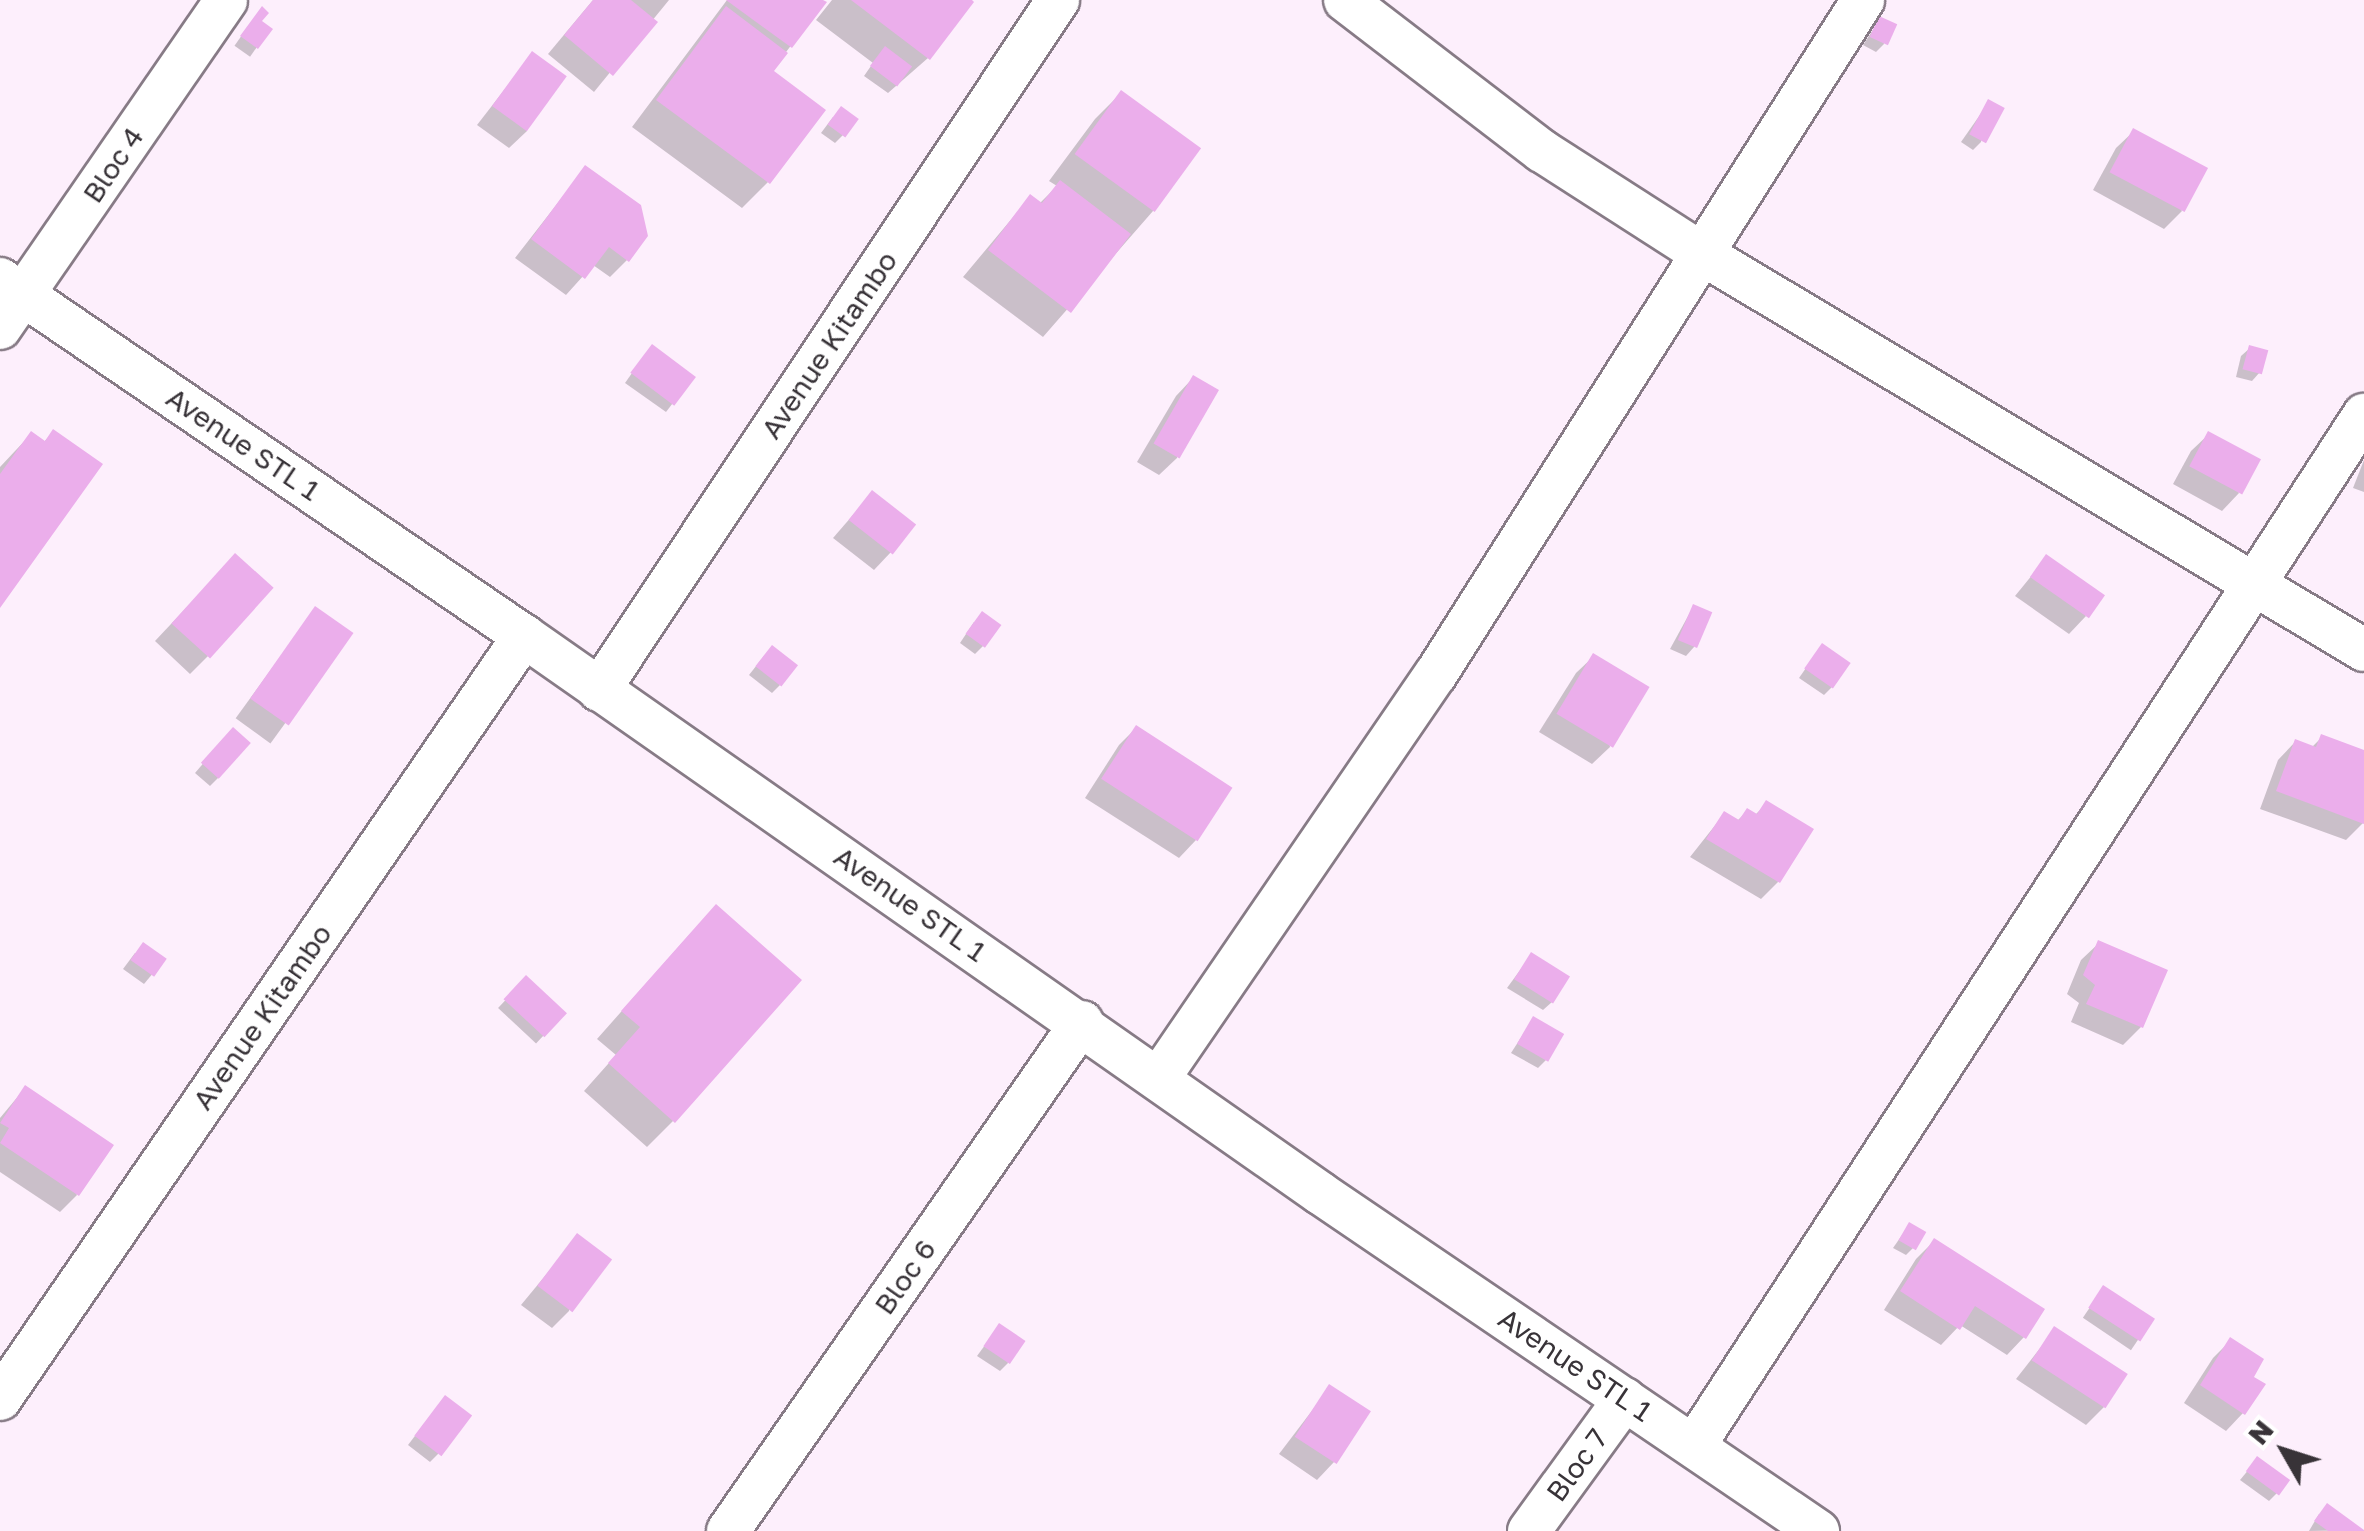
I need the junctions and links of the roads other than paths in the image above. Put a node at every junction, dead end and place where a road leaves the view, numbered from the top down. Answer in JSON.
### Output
{"nodes":[{"id":1,"x":226,"y":0,"type":"edge"},
{"id":2,"x":1058,"y":0,"type":"edge"},
{"id":3,"x":1345,"y":0,"type":"edge"},
{"id":4,"x":1863,"y":0,"type":"edge"},
{"id":5,"x":1704,"y":255,"type":"junction"},
{"id":6,"x":8,"y":301,"type":"edge"},
{"id":7,"x":2364,"y":415,"type":"edge"},
{"id":8,"x":2253,"y":582,"type":"junction"},
{"id":9,"x":524,"y":636,"type":"junction"},
{"id":10,"x":2364,"y":650,"type":"edge"},
{"id":11,"x":599,"y":690,"type":"junction"},
{"id":12,"x":1082,"y":1022,"type":"junction"},
{"id":13,"x":1159,"y":1078,"type":"junction"},
{"id":14,"x":0,"y":1399,"type":"edge"},
{"id":15,"x":1625,"y":1399,"type":"junction"},
{"id":16,"x":1694,"y":1446,"type":"junction"},
{"id":17,"x":728,"y":1531,"type":"edge"},
{"id":18,"x":1529,"y":1531,"type":"edge"},
{"id":19,"x":1818,"y":1531,"type":"edge"}],
"edges":[{"from":1,"to":6,"type":"street","name":"Bloc 4"},
{"from":2,"to":11,"type":"street","name":"Avenue Kitambo"},
{"from":3,"to":5,"type":"street"},
{"from":4,"to":5,"type":"street"},
{"from":5,"to":8,"type":"street"},
{"from":5,"to":13,"type":"street"},
{"from":6,"to":9,"type":"street","name":"Avenue STL 1"},
{"from":7,"to":8,"type":"street"},
{"from":8,"to":10,"type":"street"},
{"from":8,"to":16,"type":"street"},
{"from":9,"to":11,"type":"street","name":"Avenue STL 1"},
{"from":9,"to":14,"type":"street","name":"Avenue Kitambo"},
{"from":11,"to":12,"type":"street","name":"Avenue STL 1"},
{"from":12,"to":13,"type":"street","name":"Avenue STL 1"},
{"from":12,"to":17,"type":"street","name":"Bloc 6"},
{"from":13,"to":15,"type":"street","name":"Avenue STL 1"},
{"from":15,"to":16,"type":"street","name":"Avenue STL 1"},
{"from":15,"to":18,"type":"street","name":"Bloc 7"},
{"from":16,"to":19,"type":"street","name":"Avenue STL 1"}]}
